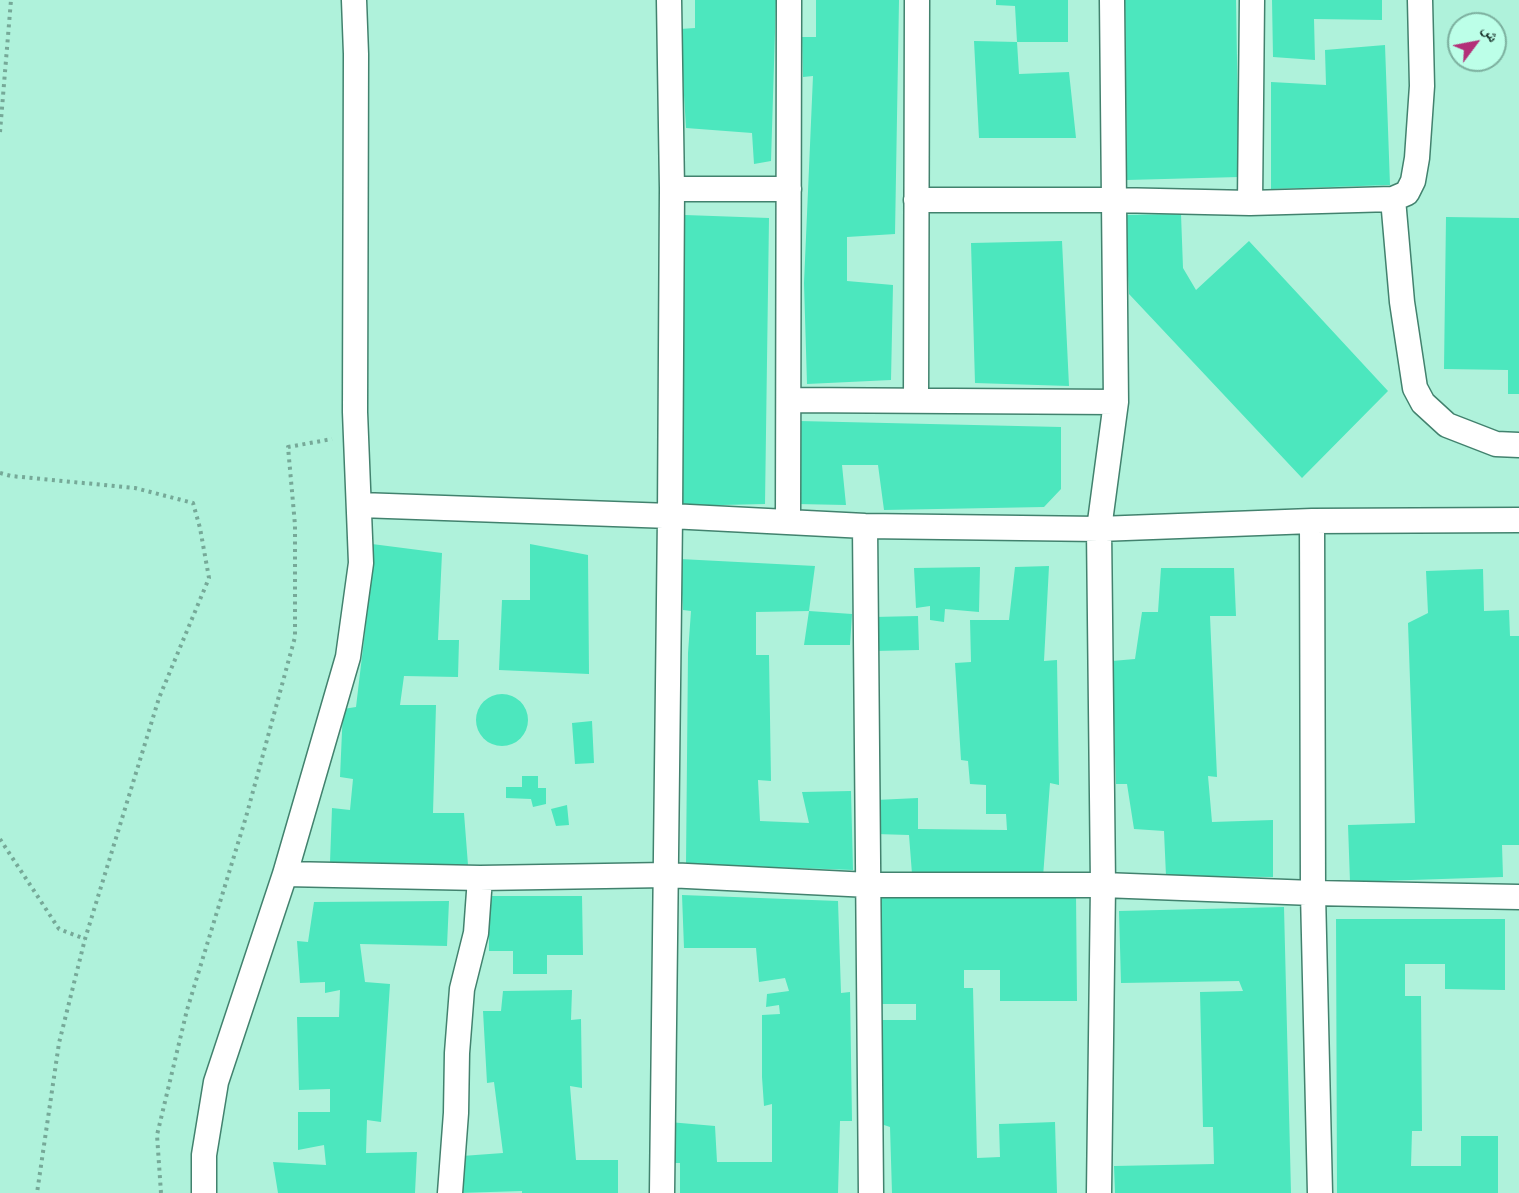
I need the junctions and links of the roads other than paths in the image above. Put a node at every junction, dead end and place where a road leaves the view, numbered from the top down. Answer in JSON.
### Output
{"nodes":[{"id":1,"x":354,"y":0,"type":"edge"},
{"id":2,"x":669,"y":0,"type":"edge"},
{"id":3,"x":789,"y":0,"type":"edge"},
{"id":4,"x":916,"y":0,"type":"edge"},
{"id":5,"x":1112,"y":0,"type":"edge"},
{"id":6,"x":1252,"y":0,"type":"edge"},
{"id":7,"x":1420,"y":0,"type":"edge"},
{"id":8,"x":672,"y":189,"type":"junction"},
{"id":9,"x":789,"y":189,"type":"junction"},
{"id":10,"x":1114,"y":200,"type":"junction"},
{"id":11,"x":1393,"y":200,"type":"junction"},
{"id":12,"x":916,"y":201,"type":"junction"},
{"id":13,"x":1250,"y":203,"type":"junction"},
{"id":14,"x":789,"y":400,"type":"junction"},
{"id":15,"x":916,"y":401,"type":"junction"},
{"id":16,"x":1116,"y":402,"type":"junction"},
{"id":17,"x":1519,"y":445,"type":"edge"},
{"id":18,"x":360,"y":505,"type":"junction"},
{"id":19,"x":670,"y":516,"type":"junction"},
{"id":20,"x":1519,"y":520,"type":"edge"},
{"id":21,"x":788,"y":521,"type":"junction"},
{"id":22,"x":1312,"y":521,"type":"junction"},
{"id":23,"x":865,"y":526,"type":"junction"},
{"id":24,"x":1099,"y":530,"type":"junction"},
{"id":25,"x":285,"y":874,"type":"junction"},
{"id":26,"x":667,"y":874,"type":"junction"},
{"id":27,"x":480,"y":878,"type":"junction"},
{"id":28,"x":869,"y":885,"type":"junction"},
{"id":29,"x":1103,"y":885,"type":"junction"},
{"id":30,"x":1313,"y":893,"type":"junction"},
{"id":31,"x":1519,"y":897,"type":"edge"},
{"id":32,"x":204,"y":1193,"type":"edge"},
{"id":33,"x":450,"y":1193,"type":"edge"},
{"id":34,"x":662,"y":1193,"type":"edge"},
{"id":35,"x":871,"y":1193,"type":"edge"},
{"id":36,"x":1099,"y":1193,"type":"edge"},
{"id":37,"x":1320,"y":1193,"type":"edge"}],
"edges":[{"from":1,"to":18,"type":"street"},
{"from":2,"to":8,"type":"street"},
{"from":3,"to":9,"type":"street"},
{"from":4,"to":12,"type":"street"},
{"from":5,"to":10,"type":"street"},
{"from":6,"to":13,"type":"street"},
{"from":7,"to":11,"type":"street"},
{"from":8,"to":9,"type":"street"},
{"from":8,"to":19,"type":"street"},
{"from":9,"to":14,"type":"street"},
{"from":10,"to":12,"type":"street"},
{"from":10,"to":13,"type":"street"},
{"from":10,"to":16,"type":"street"},
{"from":11,"to":13,"type":"street"},
{"from":11,"to":17,"type":"street"},
{"from":12,"to":15,"type":"street"},
{"from":14,"to":15,"type":"street"},
{"from":14,"to":21,"type":"street"},
{"from":15,"to":16,"type":"street"},
{"from":16,"to":24,"type":"street"},
{"from":18,"to":19,"type":"street"},
{"from":18,"to":25,"type":"street"},
{"from":19,"to":21,"type":"street"},
{"from":19,"to":26,"type":"street"},
{"from":20,"to":22,"type":"street"},
{"from":21,"to":23,"type":"street"},
{"from":22,"to":24,"type":"street"},
{"from":22,"to":30,"type":"street"},
{"from":23,"to":24,"type":"street"},
{"from":23,"to":28,"type":"street"},
{"from":24,"to":29,"type":"street"},
{"from":25,"to":27,"type":"street"},
{"from":25,"to":32,"type":"street"},
{"from":26,"to":27,"type":"street"},
{"from":26,"to":28,"type":"street"},
{"from":26,"to":34,"type":"street"},
{"from":27,"to":33,"type":"street"},
{"from":28,"to":29,"type":"street"},
{"from":28,"to":35,"type":"street"},
{"from":29,"to":30,"type":"street"},
{"from":29,"to":36,"type":"street"},
{"from":30,"to":31,"type":"street"},
{"from":30,"to":37,"type":"street"}]}
